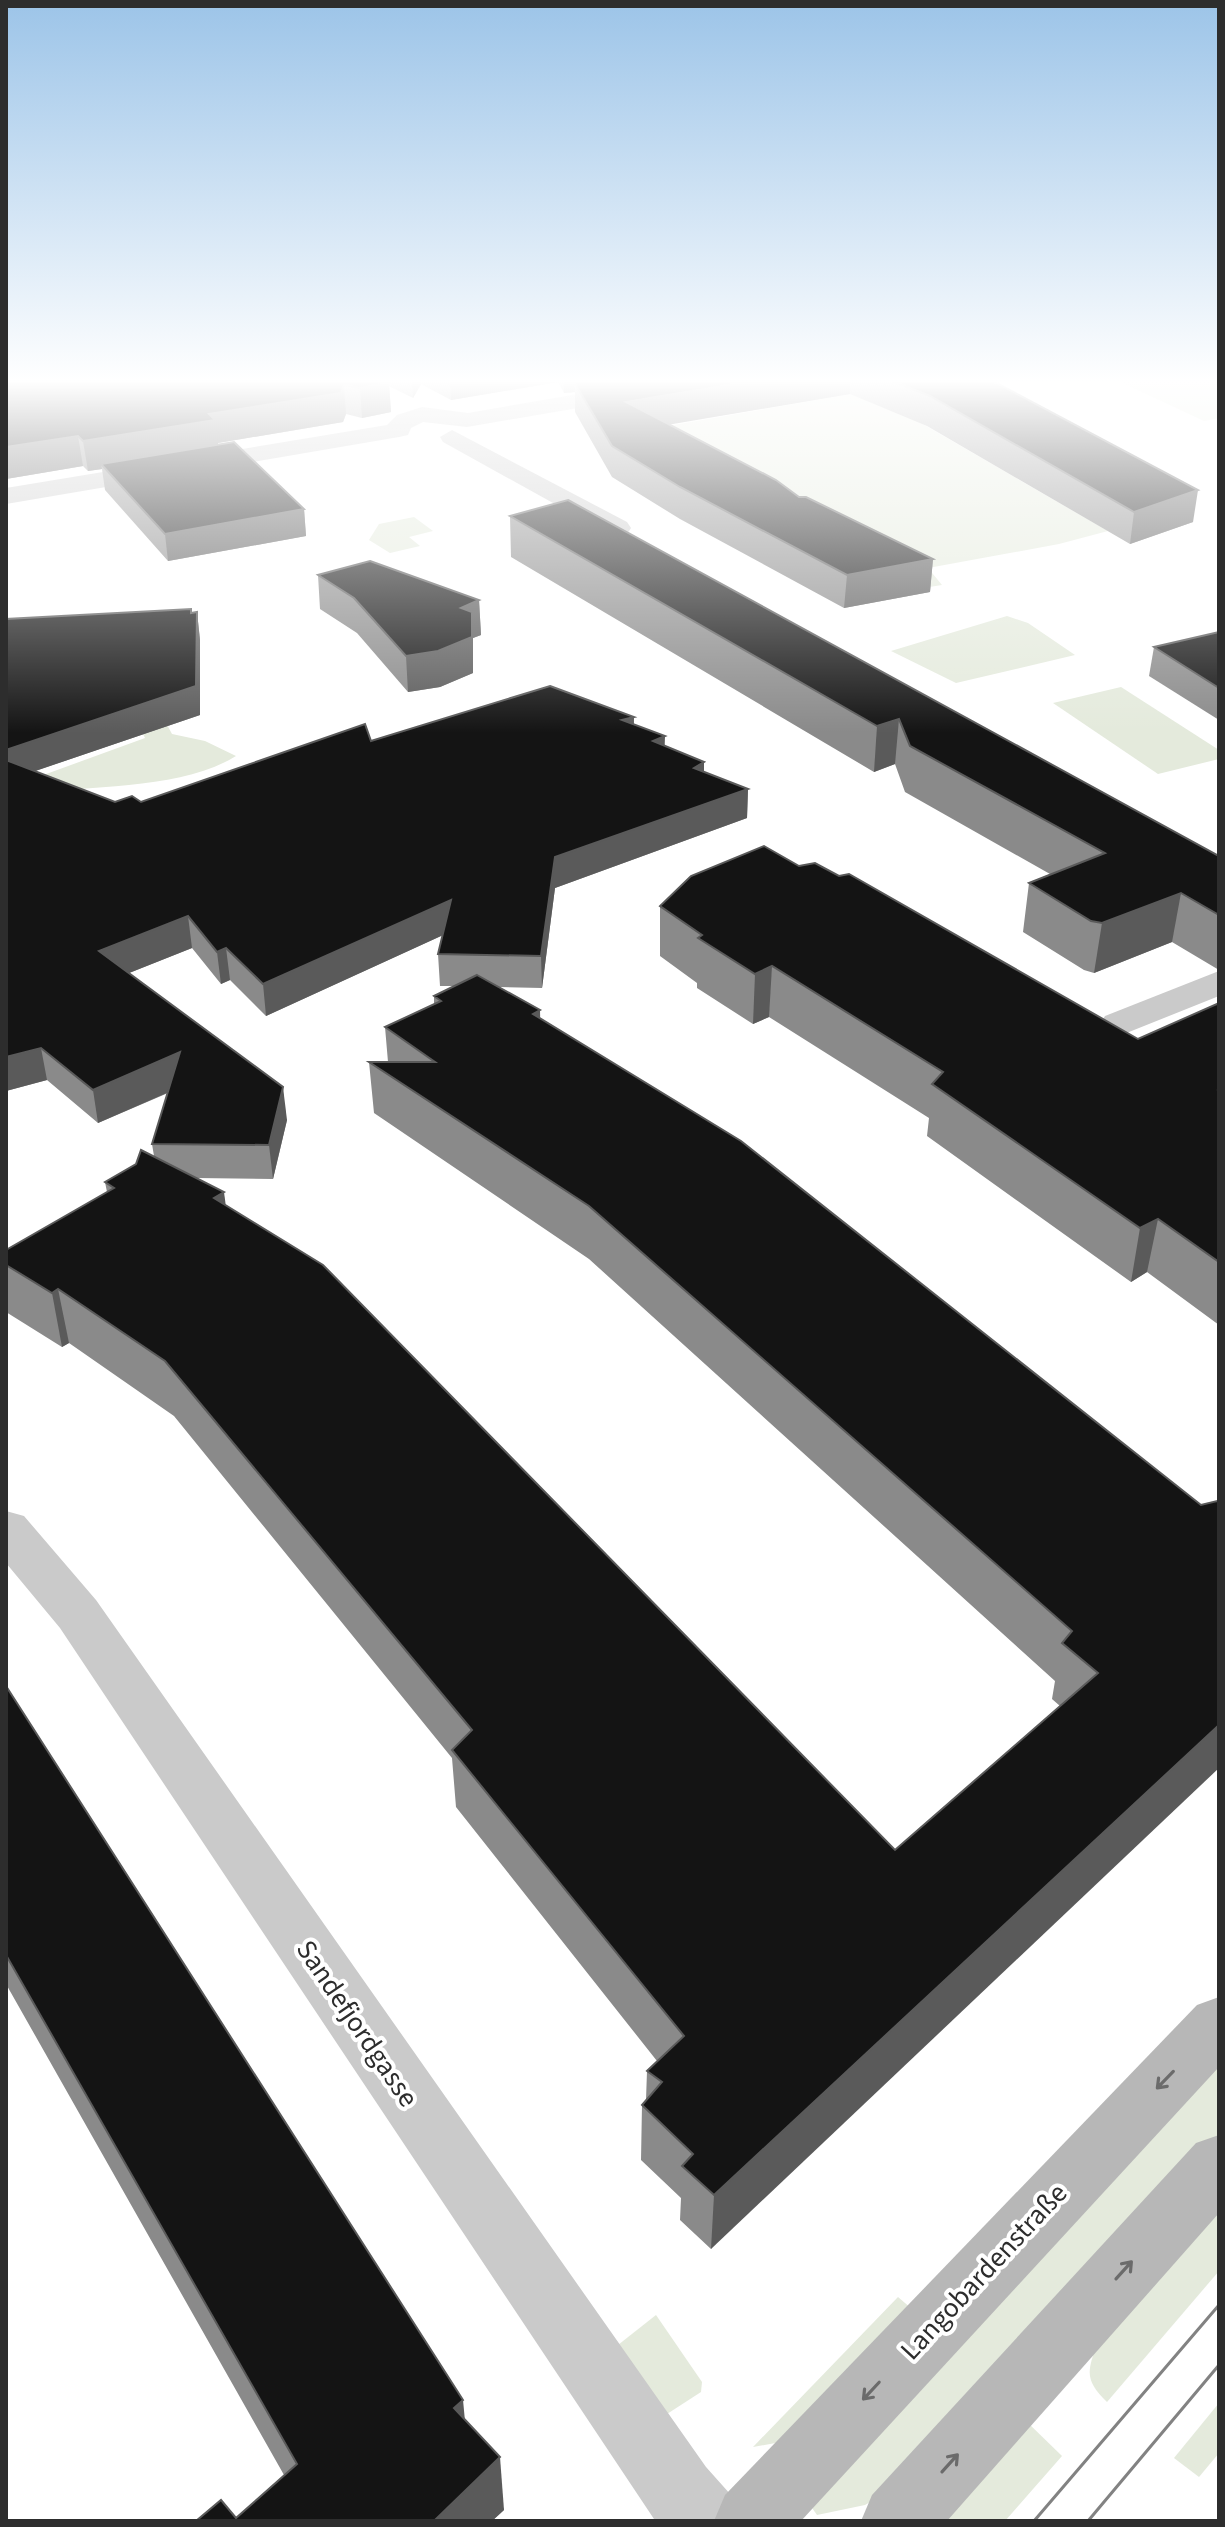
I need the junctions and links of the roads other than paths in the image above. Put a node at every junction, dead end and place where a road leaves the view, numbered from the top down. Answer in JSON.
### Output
{"nodes":[{"id":1,"x":571,"y":497,"type":"edge"},
{"id":2,"x":637,"y":538,"type":"edge"},
{"id":3,"x":1219,"y":982,"type":"edge"},
{"id":4,"x":1119,"y":1024,"type":"edge"},
{"id":5,"x":6,"y":1529,"type":"edge"},
{"id":6,"x":1219,"y":2024,"type":"edge"},
{"id":7,"x":1219,"y":2165,"type":"edge"},
{"id":8,"x":705,"y":2521,"type":"edge"},
{"id":9,"x":751,"y":2521,"type":"edge"},
{"id":10,"x":898,"y":2521,"type":"edge"}],
"edges":[{"from":1,"to":2,"type":"street"},
{"from":3,"to":4,"type":"street"},
{"from":5,"to":8,"type":"street","name":"Sandefjordgasse"},
{"from":6,"to":9,"type":"street","name":"Langobardenstraße","one_way":true},
{"from":10,"to":7,"type":"street","one_way":true}]}
